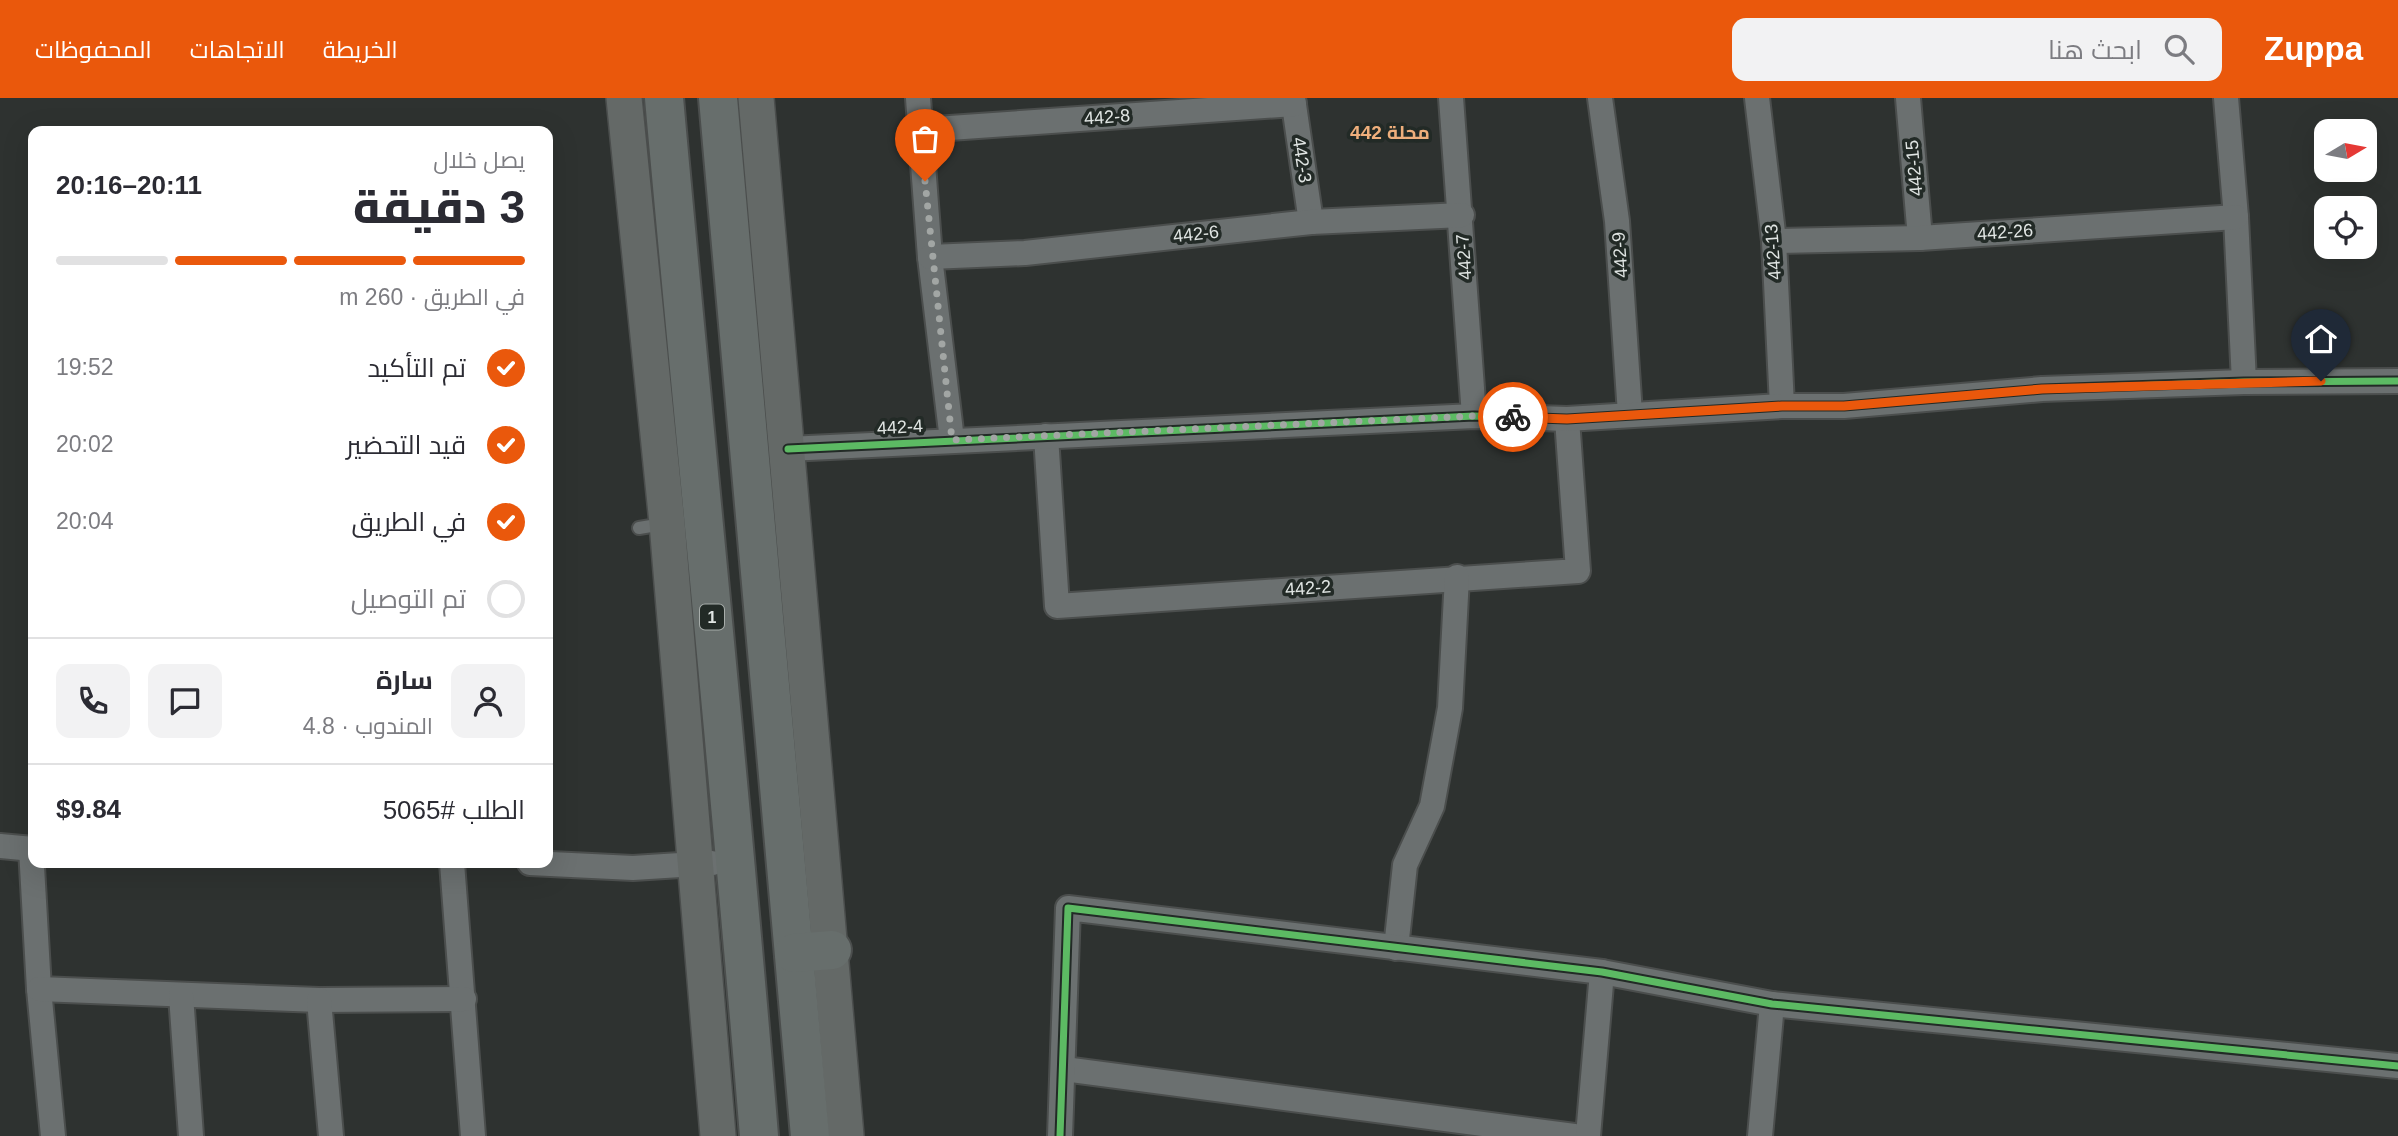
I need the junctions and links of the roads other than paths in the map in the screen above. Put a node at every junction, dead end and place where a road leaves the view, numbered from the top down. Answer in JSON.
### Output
{"nodes":[{"id":1,"x":624,"y":98,"type":"edge"},
{"id":2,"x":664,"y":98,"type":"edge"},
{"id":3,"x":718,"y":98,"type":"edge"},
{"id":4,"x":756,"y":98,"type":"edge"},
{"id":5,"x":918,"y":98,"type":"edge"},
{"id":6,"x":1451,"y":98,"type":"edge"},
{"id":7,"x":1600,"y":98,"type":"edge"},
{"id":8,"x":1757,"y":98,"type":"edge"},
{"id":9,"x":1908,"y":98,"type":"edge"},
{"id":10,"x":2226,"y":98,"type":"edge"},
{"id":11,"x":1293,"y":101,"type":"edge"},
{"id":12,"x":921,"y":130,"type":"junction"},
{"id":13,"x":1462,"y":215,"type":"junction"},
{"id":14,"x":2236,"y":216,"type":"junction"},
{"id":15,"x":1311,"y":222,"type":"junction"},
{"id":16,"x":1920,"y":238,"type":"junction"},
{"id":17,"x":1773,"y":241,"type":"junction"},
{"id":18,"x":930,"y":257,"type":"junction"},
{"id":19,"x":2398,"y":381,"type":"edge"},
{"id":20,"x":2244,"y":382,"type":"junction"},
{"id":21,"x":1782,"y":406,"type":"junction"},
{"id":22,"x":1630,"y":414,"type":"junction"},
{"id":23,"x":1474,"y":416,"type":"junction"},
{"id":24,"x":1567,"y":419,"type":"junction"},
{"id":25,"x":1046,"y":436,"type":"junction"},
{"id":26,"x":952,"y":440,"type":"junction"},
{"id":27,"x":788,"y":449,"type":"junction"},
{"id":28,"x":1457,"y":577,"type":"junction"},
{"id":29,"x":0,"y":846,"type":"edge"},
{"id":30,"x":28,"y":849,"type":"edge"},
{"id":31,"x":737,"y":860,"type":"junction"},
{"id":32,"x":553,"y":864,"type":"edge"},
{"id":33,"x":696,"y":865,"type":"junction"},
{"id":34,"x":33,"y":868,"type":"edge"},
{"id":35,"x":452,"y":868,"type":"edge"},
{"id":36,"x":1396,"y":948,"type":"junction"},
{"id":37,"x":832,"y":950,"type":"junction"},
{"id":38,"x":794,"y":953,"type":"junction"},
{"id":39,"x":1602,"y":972,"type":"junction"},
{"id":40,"x":39,"y":989,"type":"junction"},
{"id":41,"x":181,"y":995,"type":"junction"},
{"id":42,"x":464,"y":999,"type":"junction"},
{"id":43,"x":319,"y":1000,"type":"junction"},
{"id":44,"x":1772,"y":1004,"type":"junction"},
{"id":45,"x":2398,"y":1066,"type":"edge"},
{"id":46,"x":1063,"y":1069,"type":"junction"},
{"id":47,"x":53,"y":1136,"type":"edge"},
{"id":48,"x":191,"y":1136,"type":"edge"},
{"id":49,"x":331,"y":1136,"type":"edge"},
{"id":50,"x":474,"y":1136,"type":"edge"},
{"id":51,"x":718,"y":1136,"type":"edge"},
{"id":52,"x":759,"y":1136,"type":"edge"},
{"id":53,"x":810,"y":1136,"type":"edge"},
{"id":54,"x":846,"y":1136,"type":"edge"},
{"id":55,"x":1060,"y":1136,"type":"edge"},
{"id":56,"x":1574,"y":1136,"type":"edge"},
{"id":57,"x":1588,"y":1136,"type":"edge"},
{"id":58,"x":1760,"y":1136,"type":"edge"}],
"edges":[{"from":1,"to":33,"type":"main road"},
{"from":2,"to":31,"type":"highway","number":"1"},
{"from":3,"to":38,"type":"highway"},
{"from":4,"to":27,"type":"main road"},
{"from":5,"to":12,"type":"street"},
{"from":6,"to":13,"type":"street","name":"442-7"},
{"from":7,"to":22,"type":"street","name":"442-9"},
{"from":8,"to":17,"type":"street","name":"442-13"},
{"from":9,"to":16,"type":"street","name":"442-15"},
{"from":10,"to":14,"type":"street"},
{"from":11,"to":12,"type":"street","name":"442-8"},
{"from":11,"to":15,"type":"street","name":"442-3"},
{"from":12,"to":18,"type":"street"},
{"from":13,"to":15,"type":"street","name":"442-6"},
{"from":13,"to":23,"type":"street","name":"442-7"},
{"from":14,"to":16,"type":"street","name":"442-26"},
{"from":14,"to":20,"type":"street"},
{"from":15,"to":18,"type":"street","name":"442-6"},
{"from":16,"to":17,"type":"street","name":"442-26"},
{"from":17,"to":21,"type":"street","name":"442-13"},
{"from":18,"to":26,"type":"street"},
{"from":19,"to":20,"type":"street","name":"442-4"},
{"from":20,"to":21,"type":"street","name":"442-4"},
{"from":21,"to":22,"type":"street","name":"442-4"},
{"from":22,"to":24,"type":"street","name":"442-4"},
{"from":23,"to":24,"type":"street","name":"442-4"},
{"from":23,"to":25,"type":"street","name":"442-4"},
{"from":24,"to":28,"type":"street","name":"442-2"},
{"from":25,"to":26,"type":"street","name":"442-4"},
{"from":25,"to":28,"type":"street","name":"442-2"},
{"from":26,"to":27,"type":"street","name":"442-4"},
{"from":27,"to":37,"type":"main road"},
{"from":28,"to":36,"type":"street"},
{"from":29,"to":30,"type":"street"},
{"from":31,"to":33,"type":"street"},
{"from":31,"to":52,"type":"highway","number":"1"},
{"from":32,"to":33,"type":"street"},
{"from":33,"to":51,"type":"main road"},
{"from":34,"to":40,"type":"street"},
{"from":35,"to":42,"type":"street"},
{"from":36,"to":39,"type":"street"},
{"from":36,"to":46,"type":"street"},
{"from":37,"to":38,"type":"highway"},
{"from":37,"to":54,"type":"main road"},
{"from":38,"to":53,"type":"highway"},
{"from":39,"to":44,"type":"street"},
{"from":39,"to":57,"type":"street"},
{"from":40,"to":41,"type":"street"},
{"from":40,"to":47,"type":"street"},
{"from":41,"to":43,"type":"street"},
{"from":41,"to":48,"type":"street"},
{"from":42,"to":43,"type":"street"},
{"from":42,"to":50,"type":"street"},
{"from":43,"to":49,"type":"street"},
{"from":44,"to":45,"type":"street"},
{"from":44,"to":58,"type":"street"},
{"from":46,"to":55,"type":"street"},
{"from":46,"to":56,"type":"street"}]}
